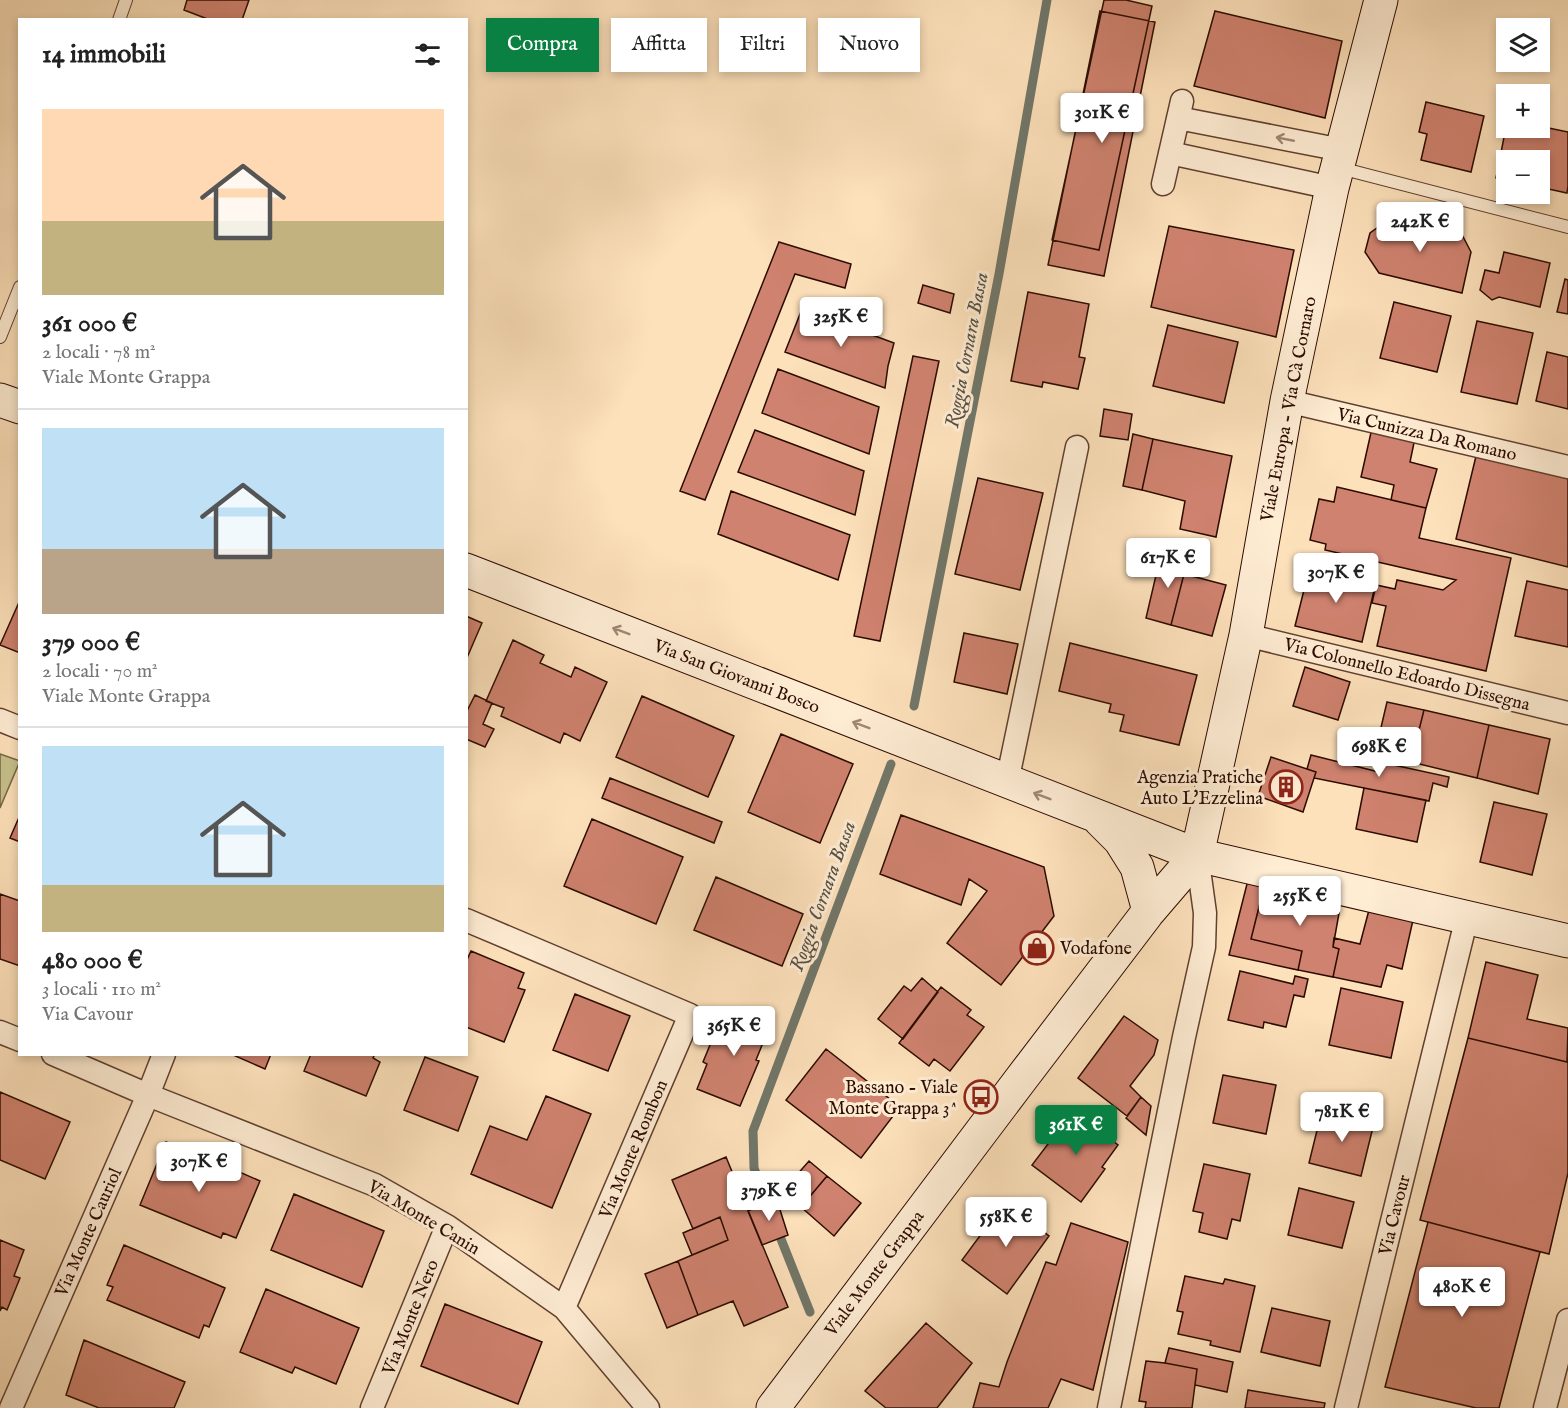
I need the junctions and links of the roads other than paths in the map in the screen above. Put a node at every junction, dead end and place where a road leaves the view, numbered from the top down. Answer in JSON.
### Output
{"nodes":[{"id":1,"x":126,"y":0,"type":"edge"},
{"id":2,"x":1381,"y":0,"type":"edge"},
{"id":3,"x":120,"y":18,"type":"edge"},
{"id":4,"x":1170,"y":153,"type":"junction"},
{"id":5,"x":1338,"y":169,"type":"junction"},
{"id":6,"x":1163,"y":184,"type":"dead end"},
{"id":7,"x":1568,"y":227,"type":"edge"},
{"id":8,"x":18,"y":292,"type":"edge"},
{"id":9,"x":0,"y":337,"type":"edge"},
{"id":10,"x":0,"y":399,"type":"edge"},
{"id":11,"x":1287,"y":401,"type":"junction"},
{"id":12,"x":18,"y":405,"type":"edge"},
{"id":13,"x":1077,"y":447,"type":"dead end"},
{"id":14,"x":1568,"y":467,"type":"edge"},
{"id":15,"x":468,"y":571,"type":"edge"},
{"id":16,"x":1246,"y":635,"type":"junction"},
{"id":17,"x":1568,"y":713,"type":"edge"},
{"id":18,"x":0,"y":720,"type":"edge"},
{"id":19,"x":18,"y":727,"type":"edge"},
{"id":20,"x":1007,"y":782,"type":"junction"},
{"id":21,"x":1097,"y":817,"type":"junction"},
{"id":22,"x":1197,"y":855,"type":"junction"},
{"id":23,"x":1149,"y":911,"type":"junction"},
{"id":24,"x":1467,"y":916,"type":"junction"},
{"id":25,"x":468,"y":921,"type":"edge"},
{"id":26,"x":1568,"y":941,"type":"edge"},
{"id":27,"x":0,"y":1032,"type":"edge"},
{"id":28,"x":18,"y":1039,"type":"edge"},
{"id":29,"x":58,"y":1056,"type":"edge"},
{"id":30,"x":163,"y":1056,"type":"edge"},
{"id":31,"x":148,"y":1095,"type":"junction"},
{"id":32,"x":447,"y":1226,"type":"junction"},
{"id":33,"x":564,"y":1308,"type":"junction"},
{"id":34,"x":1568,"y":1320,"type":"edge"},
{"id":35,"x":11,"y":1408,"type":"edge"},
{"id":36,"x":372,"y":1408,"type":"edge"},
{"id":37,"x":648,"y":1408,"type":"edge"},
{"id":38,"x":773,"y":1408,"type":"edge"},
{"id":39,"x":1108,"y":1408,"type":"edge"},
{"id":40,"x":1346,"y":1408,"type":"edge"},
{"id":41,"x":1545,"y":1408,"type":"edge"}],
"edges":[{"from":1,"to":3,"type":"lane"},
{"from":2,"to":5,"type":"street","name":"Viale Europa - Via Cà Cornaro"},
{"from":4,"to":5,"type":"street"},
{"from":5,"to":4,"type":"street","one_way":true},
{"from":4,"to":6,"type":"street"},
{"from":5,"to":7,"type":"lane"},
{"from":5,"to":11,"type":"street","name":"Viale Europa - Via Cà Cornaro"},
{"from":8,"to":9,"type":"lane"},
{"from":10,"to":12,"type":"street"},
{"from":11,"to":14,"type":"street","name":"Via Cunizza Da Romano"},
{"from":11,"to":16,"type":"street","name":"Viale Europa - Via Cà Cornaro"},
{"from":13,"to":20,"type":"street"},
{"from":20,"to":15,"type":"street","name":"Via San Giovanni Bosco","one_way":true},
{"from":16,"to":17,"type":"street","name":"Via Colonnello Edoardo Dissegna"},
{"from":16,"to":22,"type":"street","name":"Viale Europa - Via Cà Cornaro"},
{"from":18,"to":19,"type":"street"},
{"from":21,"to":20,"type":"street","name":"Via San Giovanni Bosco","one_way":true},
{"from":21,"to":22,"type":"street","name":"Via San Giovanni Bosco"},
{"from":21,"to":23,"type":"street","name":"Via San Giovanni Bosco"},
{"from":22,"to":23,"type":"street","name":"Viale Monte Grappa"},
{"from":22,"to":24,"type":"street","name":"Via San Giovanni Bosco"},
{"from":22,"to":39,"type":"street"},
{"from":23,"to":38,"type":"street","name":"Viale Monte Grappa"},
{"from":24,"to":26,"type":"street","name":"Via San Giovanni Bosco"},
{"from":24,"to":40,"type":"street","name":"Via Cavour"},
{"from":25,"to":33,"type":"street","name":"Via Monte Rombon"},
{"from":27,"to":28,"type":"street"},
{"from":29,"to":31,"type":"street","name":"Via Monte Canin"},
{"from":30,"to":31,"type":"street","name":"Via Monte Cauriol"},
{"from":31,"to":32,"type":"street","name":"Via Monte Canin"},
{"from":31,"to":35,"type":"street","name":"Via Monte Cauriol"},
{"from":32,"to":33,"type":"street","name":"Via Monte Canin"},
{"from":32,"to":36,"type":"street","name":"Via Monte Nero"},
{"from":33,"to":37,"type":"street","name":"Via Monte Canin"},
{"from":34,"to":41,"type":"street"}]}
